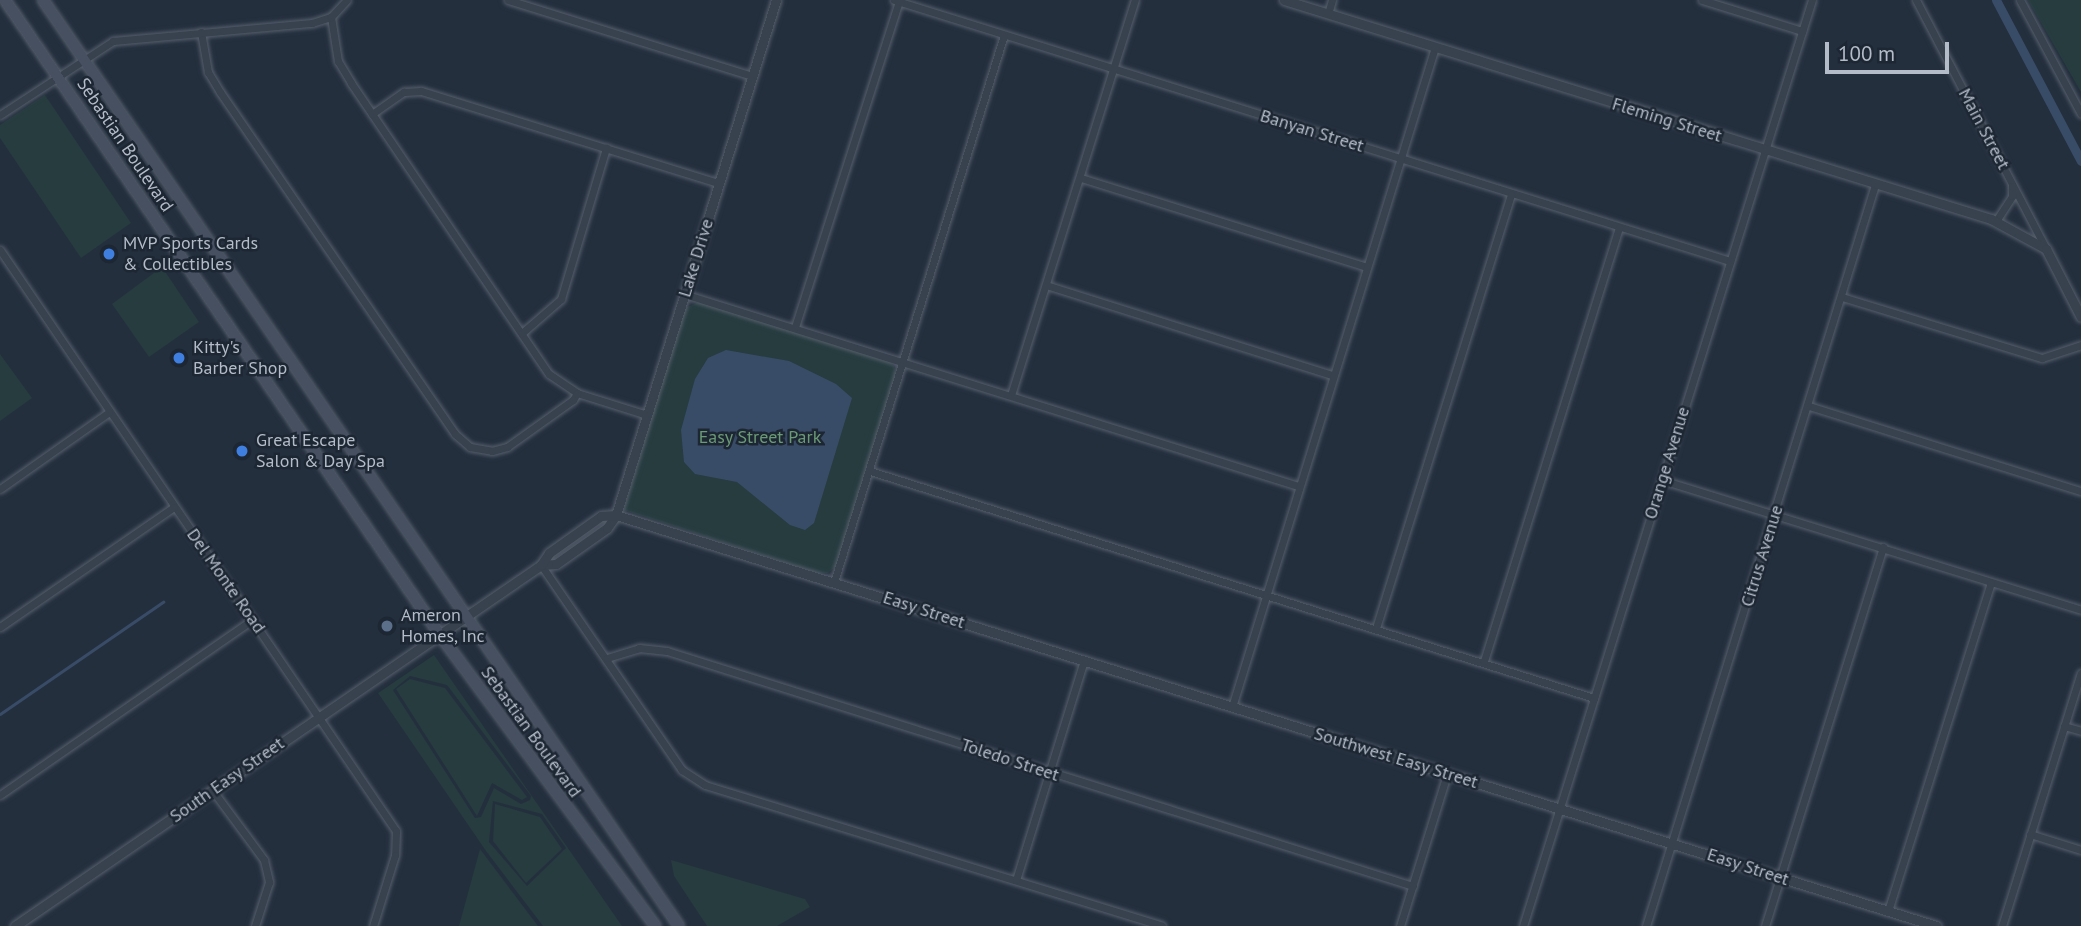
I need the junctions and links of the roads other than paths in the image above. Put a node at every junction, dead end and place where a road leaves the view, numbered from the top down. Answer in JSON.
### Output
{"nodes":[{"id":1,"x":5,"y":0,"type":"edge"},
{"id":2,"x":43,"y":0,"type":"edge"},
{"id":3,"x":347,"y":0,"type":"edge"},
{"id":4,"x":508,"y":0,"type":"edge"},
{"id":5,"x":776,"y":0,"type":"edge"},
{"id":6,"x":1136,"y":0,"type":"edge"},
{"id":7,"x":1284,"y":0,"type":"edge"},
{"id":8,"x":1332,"y":0,"type":"edge"},
{"id":9,"x":1702,"y":0,"type":"edge"},
{"id":10,"x":1812,"y":0,"type":"edge"},
{"id":11,"x":1916,"y":0,"type":"edge"},
{"id":12,"x":2020,"y":0,"type":"edge"},
{"id":13,"x":896,"y":1,"type":"edge"},
{"id":14,"x":1328,"y":13,"type":"junction"},
{"id":15,"x":331,"y":17,"type":"junction"},
{"id":16,"x":201,"y":32,"type":"junction"},
{"id":17,"x":1802,"y":32,"type":"junction"},
{"id":18,"x":1004,"y":35,"type":"junction"},
{"id":19,"x":1435,"y":47,"type":"junction"},
{"id":20,"x":83,"y":58,"type":"junction"},
{"id":21,"x":1113,"y":69,"type":"junction"},
{"id":22,"x":58,"y":75,"type":"junction"},
{"id":23,"x":752,"y":76,"type":"junction"},
{"id":24,"x":372,"y":114,"type":"junction"},
{"id":25,"x":2081,"y":114,"type":"edge"},
{"id":26,"x":0,"y":115,"type":"edge"},
{"id":27,"x":606,"y":148,"type":"junction"},
{"id":28,"x":1766,"y":150,"type":"junction"},
{"id":29,"x":1401,"y":158,"type":"junction"},
{"id":30,"x":1081,"y":178,"type":"junction"},
{"id":31,"x":2012,"y":182,"type":"junction"},
{"id":32,"x":719,"y":183,"type":"junction"},
{"id":33,"x":1875,"y":185,"type":"junction"},
{"id":34,"x":1511,"y":195,"type":"junction"},
{"id":35,"x":1996,"y":221,"type":"junction"},
{"id":36,"x":1619,"y":228,"type":"junction"},
{"id":37,"x":2046,"y":248,"type":"junction"},
{"id":38,"x":0,"y":250,"type":"edge"},
{"id":39,"x":1730,"y":261,"type":"junction"},
{"id":40,"x":1366,"y":267,"type":"junction"},
{"id":41,"x":1046,"y":285,"type":"junction"},
{"id":42,"x":684,"y":294,"type":"junction"},
{"id":43,"x":1842,"y":297,"type":"junction"},
{"id":44,"x":2081,"y":317,"type":"edge"},
{"id":45,"x":795,"y":327,"type":"junction"},
{"id":46,"x":522,"y":333,"type":"junction"},
{"id":47,"x":2081,"y":345,"type":"edge"},
{"id":48,"x":904,"y":362,"type":"junction"},
{"id":49,"x":1332,"y":375,"type":"junction"},
{"id":50,"x":577,"y":393,"type":"junction"},
{"id":51,"x":1012,"y":395,"type":"junction"},
{"id":52,"x":1809,"y":406,"type":"junction"},
{"id":53,"x":109,"y":412,"type":"junction"},
{"id":54,"x":647,"y":415,"type":"junction"},
{"id":55,"x":870,"y":471,"type":"junction"},
{"id":56,"x":1662,"y":480,"type":"junction"},
{"id":57,"x":1298,"y":486,"type":"junction"},
{"id":58,"x":0,"y":489,"type":"edge"},
{"id":59,"x":2081,"y":491,"type":"edge"},
{"id":60,"x":173,"y":507,"type":"junction"},
{"id":61,"x":1775,"y":514,"type":"junction"},
{"id":62,"x":616,"y":515,"type":"junction"},
{"id":63,"x":1882,"y":547,"type":"junction"},
{"id":64,"x":541,"y":565,"type":"junction"},
{"id":65,"x":834,"y":582,"type":"junction"},
{"id":66,"x":1991,"y":583,"type":"junction"},
{"id":67,"x":1264,"y":595,"type":"junction"},
{"id":68,"x":2081,"y":610,"type":"edge"},
{"id":69,"x":466,"y":617,"type":"junction"},
{"id":70,"x":253,"y":620,"type":"junction"},
{"id":71,"x":0,"y":627,"type":"edge"},
{"id":72,"x":1376,"y":628,"type":"junction"},
{"id":73,"x":440,"y":635,"type":"junction"},
{"id":74,"x":607,"y":657,"type":"junction"},
{"id":75,"x":1084,"y":661,"type":"junction"},
{"id":76,"x":1484,"y":661,"type":"junction"},
{"id":77,"x":2081,"y":673,"type":"edge"},
{"id":78,"x":1594,"y":698,"type":"junction"},
{"id":79,"x":1232,"y":707,"type":"junction"},
{"id":80,"x":319,"y":717,"type":"junction"},
{"id":81,"x":2064,"y":726,"type":"junction"},
{"id":82,"x":2081,"y":731,"type":"edge"},
{"id":83,"x":1049,"y":772,"type":"junction"},
{"id":84,"x":1447,"y":774,"type":"junction"},
{"id":85,"x":213,"y":791,"type":"junction"},
{"id":86,"x":0,"y":795,"type":"edge"},
{"id":87,"x":1560,"y":808,"type":"junction"},
{"id":88,"x":2030,"y":834,"type":"junction"},
{"id":89,"x":1671,"y":843,"type":"junction"},
{"id":90,"x":2081,"y":850,"type":"edge"},
{"id":91,"x":1781,"y":878,"type":"junction"},
{"id":92,"x":1016,"y":880,"type":"junction"},
{"id":93,"x":1413,"y":886,"type":"junction"},
{"id":94,"x":1888,"y":911,"type":"junction"},
{"id":95,"x":15,"y":926,"type":"edge"},
{"id":96,"x":255,"y":926,"type":"edge"},
{"id":97,"x":373,"y":926,"type":"edge"},
{"id":98,"x":655,"y":926,"type":"edge"},
{"id":99,"x":679,"y":926,"type":"edge"},
{"id":100,"x":1162,"y":926,"type":"edge"},
{"id":101,"x":1400,"y":926,"type":"edge"},
{"id":102,"x":1523,"y":926,"type":"edge"},
{"id":103,"x":1646,"y":926,"type":"edge"},
{"id":104,"x":1765,"y":926,"type":"edge"},
{"id":105,"x":1936,"y":926,"type":"edge"},
{"id":106,"x":2002,"y":926,"type":"edge"}],
"edges":[{"from":1,"to":22,"type":"main road","name":"Sebastian Boulevard"},
{"from":2,"to":20,"type":"main road","name":"Sebastian Boulevard"},
{"from":3,"to":15,"type":"street"},
{"from":4,"to":23,"type":"street"},
{"from":5,"to":23,"type":"street","name":"Lake Drive"},
{"from":6,"to":21,"type":"street"},
{"from":7,"to":14,"type":"street","name":"Fleming Street"},
{"from":8,"to":14,"type":"street"},
{"from":9,"to":17,"type":"street"},
{"from":10,"to":17,"type":"street","name":"Orange Avenue"},
{"from":11,"to":31,"type":"street","name":"Main Street"},
{"from":12,"to":25,"type":"street"},
{"from":13,"to":18,"type":"street","name":"Banyan Street"},
{"from":13,"to":45,"type":"street"},
{"from":14,"to":19,"type":"street","name":"Fleming Street"},
{"from":15,"to":16,"type":"street"},
{"from":15,"to":24,"type":"street"},
{"from":16,"to":20,"type":"street"},
{"from":16,"to":50,"type":"street"},
{"from":17,"to":28,"type":"street","name":"Orange Avenue"},
{"from":18,"to":21,"type":"street","name":"Banyan Street"},
{"from":18,"to":48,"type":"street"},
{"from":19,"to":28,"type":"street","name":"Fleming Street"},
{"from":19,"to":29,"type":"street"},
{"from":20,"to":22,"type":"street"},
{"from":20,"to":69,"type":"main road","name":"Sebastian Boulevard"},
{"from":21,"to":29,"type":"street","name":"Banyan Street"},
{"from":21,"to":30,"type":"street"},
{"from":22,"to":26,"type":"street"},
{"from":22,"to":73,"type":"main road","name":"Sebastian Boulevard"},
{"from":23,"to":32,"type":"street","name":"Lake Drive"},
{"from":24,"to":27,"type":"street"},
{"from":24,"to":46,"type":"street"},
{"from":27,"to":32,"type":"street"},
{"from":27,"to":46,"type":"street"},
{"from":28,"to":33,"type":"street","name":"Fleming Street"},
{"from":28,"to":39,"type":"street","name":"Orange Avenue"},
{"from":29,"to":34,"type":"street","name":"Banyan Street"},
{"from":29,"to":40,"type":"street"},
{"from":30,"to":40,"type":"street"},
{"from":30,"to":41,"type":"street"},
{"from":31,"to":35,"type":"street","name":"Main Street"},
{"from":31,"to":37,"type":"street"},
{"from":32,"to":42,"type":"street","name":"Lake Drive"},
{"from":33,"to":35,"type":"street","name":"Fleming Street"},
{"from":33,"to":43,"type":"street","name":"Citrus Avenue"},
{"from":34,"to":36,"type":"street","name":"Banyan Street"},
{"from":34,"to":72,"type":"street"},
{"from":35,"to":37,"type":"street","name":"Fleming Street"},
{"from":36,"to":39,"type":"street","name":"Banyan Street"},
{"from":36,"to":76,"type":"street"},
{"from":37,"to":44,"type":"street"},
{"from":38,"to":53,"type":"street","name":"Del Monte Road"},
{"from":39,"to":56,"type":"street","name":"Orange Avenue"},
{"from":40,"to":49,"type":"street"},
{"from":41,"to":49,"type":"street"},
{"from":41,"to":51,"type":"street"},
{"from":42,"to":45,"type":"street"},
{"from":42,"to":54,"type":"street","name":"Lake Drive"},
{"from":43,"to":47,"type":"street"},
{"from":43,"to":52,"type":"street","name":"Citrus Avenue"},
{"from":45,"to":48,"type":"street"},
{"from":46,"to":50,"type":"street"},
{"from":48,"to":51,"type":"street"},
{"from":48,"to":55,"type":"street"},
{"from":49,"to":57,"type":"street"},
{"from":50,"to":54,"type":"street"},
{"from":51,"to":57,"type":"street"},
{"from":52,"to":59,"type":"street"},
{"from":52,"to":61,"type":"street","name":"Citrus Avenue"},
{"from":53,"to":58,"type":"street"},
{"from":53,"to":60,"type":"street","name":"Del Monte Road"},
{"from":54,"to":62,"type":"street","name":"Lake Drive"},
{"from":55,"to":65,"type":"street"},
{"from":55,"to":67,"type":"street"},
{"from":56,"to":61,"type":"street"},
{"from":56,"to":78,"type":"street","name":"Orange Avenue"},
{"from":57,"to":67,"type":"street"},
{"from":60,"to":70,"type":"street","name":"Del Monte Road"},
{"from":60,"to":71,"type":"street"},
{"from":61,"to":63,"type":"street"},
{"from":61,"to":89,"type":"street","name":"Citrus Avenue"},
{"from":62,"to":64,"type":"street"},
{"from":62,"to":65,"type":"street","name":"Easy Street"},
{"from":63,"to":66,"type":"street"},
{"from":63,"to":91,"type":"street"},
{"from":64,"to":69,"type":"street"},
{"from":64,"to":74,"type":"street"},
{"from":65,"to":75,"type":"street","name":"Easy Street"},
{"from":66,"to":68,"type":"street"},
{"from":66,"to":94,"type":"street"},
{"from":67,"to":72,"type":"street"},
{"from":67,"to":79,"type":"street"},
{"from":69,"to":73,"type":"street"},
{"from":69,"to":99,"type":"main road","name":"Sebastian Boulevard"},
{"from":70,"to":80,"type":"street","name":"Del Monte Road"},
{"from":70,"to":86,"type":"street"},
{"from":72,"to":76,"type":"street"},
{"from":73,"to":80,"type":"street","name":"South Easy Street"},
{"from":73,"to":98,"type":"main road","name":"Sebastian Boulevard"},
{"from":74,"to":83,"type":"street","name":"Toledo Street"},
{"from":74,"to":92,"type":"street"},
{"from":75,"to":79,"type":"street","name":"Easy Street"},
{"from":75,"to":83,"type":"street"},
{"from":76,"to":78,"type":"street"},
{"from":77,"to":81,"type":"street"},
{"from":78,"to":87,"type":"street","name":"Orange Avenue"},
{"from":79,"to":84,"type":"street","name":"Southwest Easy Street"},
{"from":80,"to":85,"type":"street","name":"South Easy Street"},
{"from":80,"to":97,"type":"street","name":"Del Monte Road"},
{"from":81,"to":82,"type":"street"},
{"from":81,"to":88,"type":"street"},
{"from":83,"to":92,"type":"street"},
{"from":83,"to":93,"type":"street","name":"Toledo Street"},
{"from":84,"to":87,"type":"street","name":"Southwest Easy Street"},
{"from":84,"to":93,"type":"street"},
{"from":85,"to":95,"type":"street","name":"South Easy Street"},
{"from":85,"to":96,"type":"street"},
{"from":87,"to":89,"type":"street","name":"Easy Street"},
{"from":87,"to":102,"type":"street","name":"Orange Avenue"},
{"from":88,"to":90,"type":"street"},
{"from":88,"to":106,"type":"street"},
{"from":89,"to":91,"type":"street","name":"Easy Street"},
{"from":89,"to":103,"type":"street","name":"Citrus Avenue"},
{"from":91,"to":94,"type":"street","name":"Easy Street"},
{"from":91,"to":104,"type":"street"},
{"from":92,"to":100,"type":"street"},
{"from":93,"to":101,"type":"street"},
{"from":94,"to":105,"type":"street","name":"Easy Street"}]}
